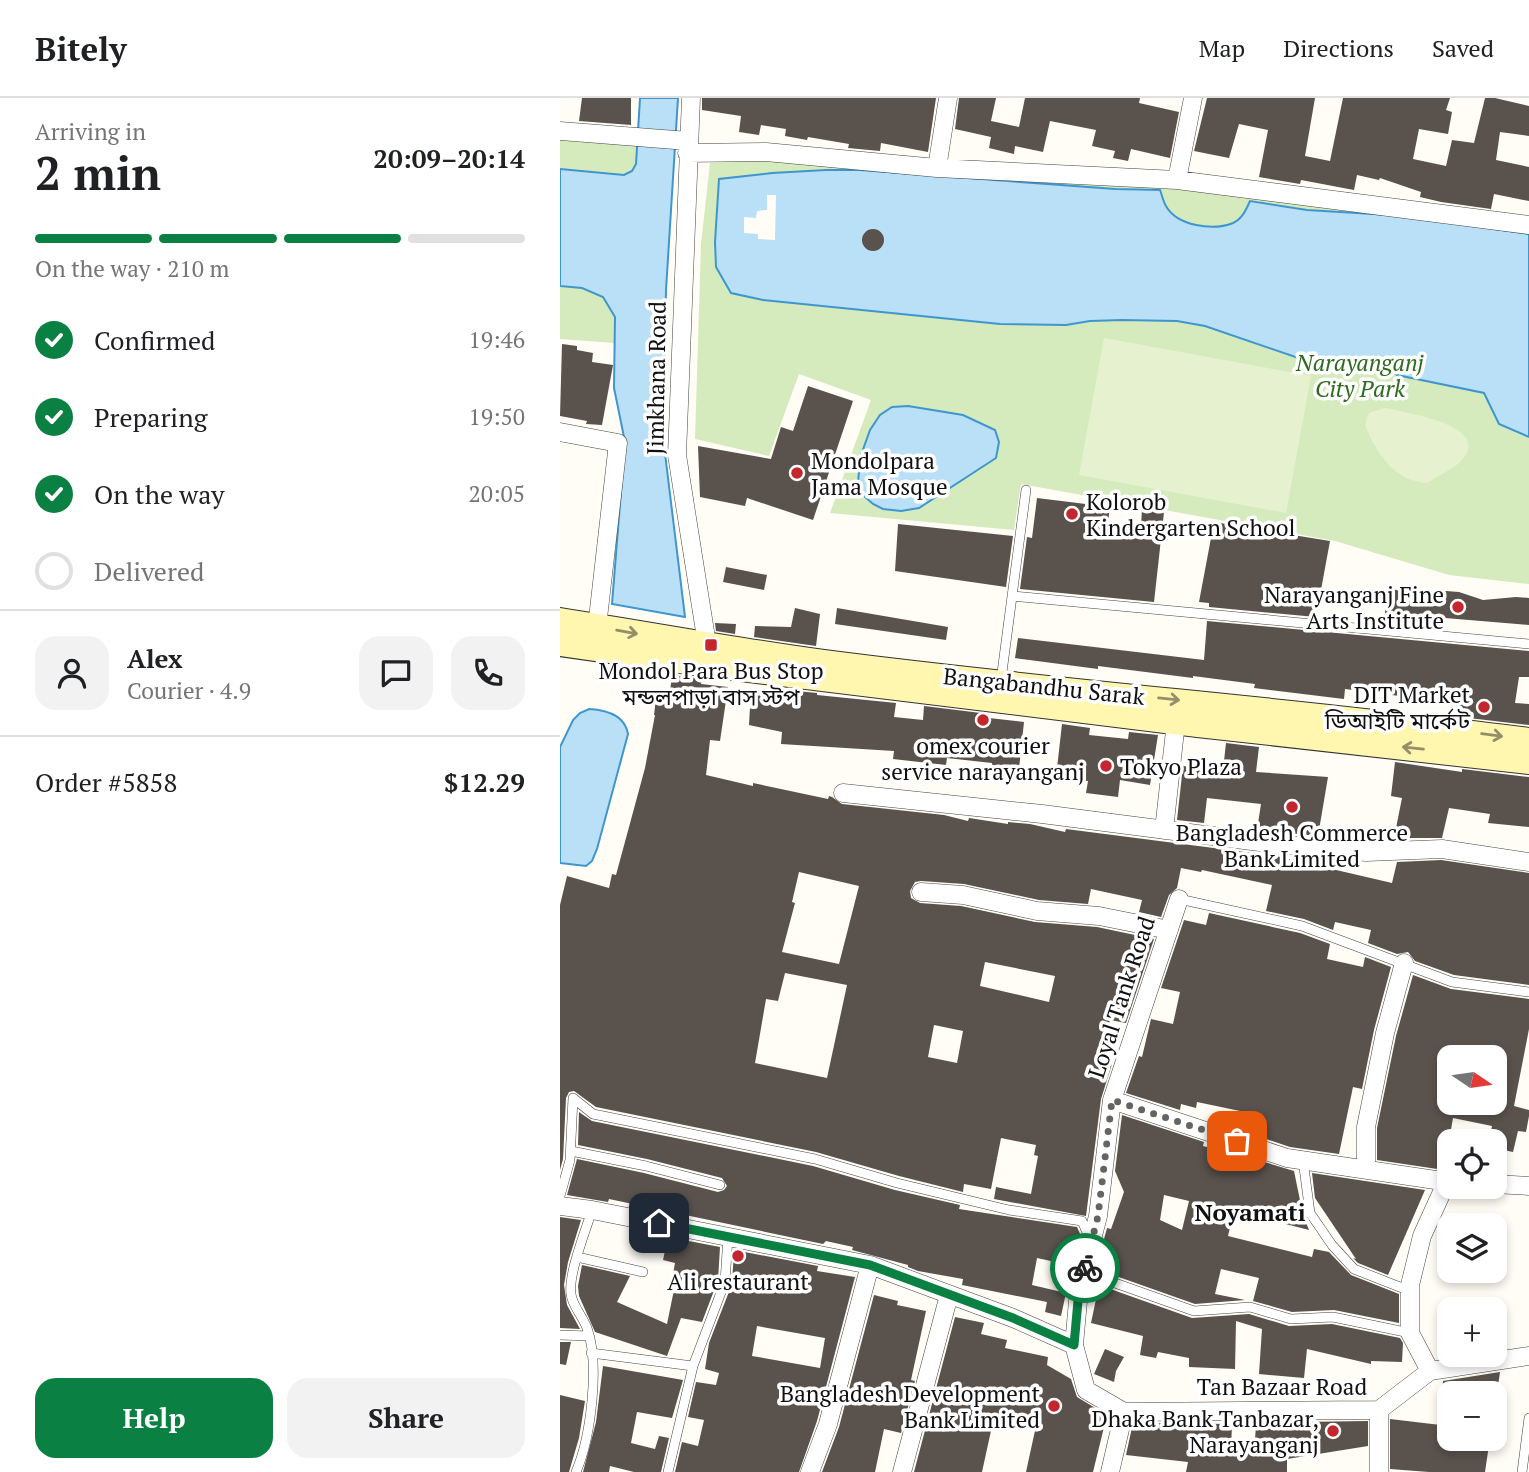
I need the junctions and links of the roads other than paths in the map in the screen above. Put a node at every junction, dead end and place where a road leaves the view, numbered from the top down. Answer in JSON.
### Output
{"nodes":[{"id":1,"x":691,"y":98,"type":"edge"},
{"id":2,"x":948,"y":98,"type":"edge"},
{"id":3,"x":1193,"y":98,"type":"edge"},
{"id":4,"x":560,"y":131,"type":"edge"},
{"id":5,"x":685,"y":145,"type":"junction"},
{"id":6,"x":937,"y":168,"type":"junction"},
{"id":7,"x":1177,"y":180,"type":"junction"},
{"id":8,"x":1529,"y":225,"type":"edge"},
{"id":9,"x":560,"y":432,"type":"edge"},
{"id":10,"x":1026,"y":490,"type":"dead end"},
{"id":11,"x":1012,"y":596,"type":"junction"},
{"id":12,"x":560,"y":620,"type":"edge"},
{"id":13,"x":597,"y":627,"type":"junction"},
{"id":14,"x":560,"y":644,"type":"edge"},
{"id":15,"x":707,"y":644,"type":"junction"},
{"id":16,"x":1529,"y":644,"type":"edge"},
{"id":17,"x":1001,"y":682,"type":"junction"},
{"id":18,"x":1177,"y":722,"type":"junction"},
{"id":19,"x":1529,"y":740,"type":"edge"},
{"id":20,"x":1529,"y":762,"type":"edge"},
{"id":21,"x":843,"y":793,"type":"dead end"},
{"id":22,"x":1164,"y":830,"type":"junction"},
{"id":23,"x":1529,"y":862,"type":"edge"},
{"id":24,"x":921,"y":892,"type":"dead end"},
{"id":25,"x":1179,"y":899,"type":"joint"},
{"id":26,"x":1169,"y":930,"type":"junction"},
{"id":27,"x":1404,"y":963,"type":"junction"},
{"id":28,"x":1529,"y":992,"type":"edge"},
{"id":29,"x":1112,"y":1100,"type":"junction"},
{"id":30,"x":570,"y":1151,"type":"junction"},
{"id":31,"x":1303,"y":1160,"type":"junction"},
{"id":32,"x":1366,"y":1170,"type":"junction"},
{"id":33,"x":1437,"y":1180,"type":"edge"},
{"id":34,"x":720,"y":1185,"type":"dead end"},
{"id":35,"x":1507,"y":1185,"type":"edge"},
{"id":36,"x":1529,"y":1186,"type":"edge"},
{"id":37,"x":560,"y":1196,"type":"edge"},
{"id":38,"x":1440,"y":1199,"type":"edge"},
{"id":39,"x":560,"y":1206,"type":"edge"},
{"id":40,"x":592,"y":1210,"type":"junction"},
{"id":41,"x":728,"y":1237,"type":"junction"},
{"id":42,"x":1091,"y":1242,"type":"junction"},
{"id":43,"x":577,"y":1257,"type":"junction"},
{"id":44,"x":870,"y":1265,"type":"junction"},
{"id":45,"x":643,"y":1272,"type":"dead end"},
{"id":46,"x":1084,"y":1272,"type":"junction"},
{"id":47,"x":1410,"y":1291,"type":"junction"},
{"id":48,"x":949,"y":1295,"type":"junction"},
{"id":49,"x":1410,"y":1333,"type":"junction"},
{"id":50,"x":560,"y":1335,"type":"edge"},
{"id":51,"x":589,"y":1336,"type":"junction"},
{"id":52,"x":1074,"y":1345,"type":"junction"},
{"id":53,"x":591,"y":1353,"type":"junction"},
{"id":54,"x":1529,"y":1356,"type":"edge"},
{"id":55,"x":693,"y":1366,"type":"junction"},
{"id":56,"x":1430,"y":1371,"type":"junction"},
{"id":57,"x":1379,"y":1410,"type":"junction"},
{"id":58,"x":1124,"y":1412,"type":"junction"},
{"id":59,"x":1529,"y":1418,"type":"edge"},
{"id":60,"x":576,"y":1472,"type":"edge"},
{"id":61,"x":668,"y":1472,"type":"edge"},
{"id":62,"x":810,"y":1472,"type":"edge"},
{"id":63,"x":902,"y":1472,"type":"edge"},
{"id":64,"x":1110,"y":1472,"type":"edge"},
{"id":65,"x":1379,"y":1472,"type":"edge"},
{"id":66,"x":1522,"y":1472,"type":"edge"}],
"edges":[{"from":1,"to":5,"type":"street","name":"Jimkhana Road"},
{"from":2,"to":6,"type":"street"},
{"from":3,"to":7,"type":"street"},
{"from":4,"to":5,"type":"street"},
{"from":5,"to":6,"type":"street"},
{"from":5,"to":15,"type":"street","name":"Jimkhana Road"},
{"from":6,"to":7,"type":"street"},
{"from":7,"to":8,"type":"street"},
{"from":9,"to":13,"type":"street","name":"Jimkhana Road"},
{"from":10,"to":11,"type":"lane"},
{"from":11,"to":16,"type":"lane"},
{"from":11,"to":17,"type":"lane"},
{"from":12,"to":13,"type":"main road","name":"Bangabandhu Sarak"},
{"from":13,"to":15,"type":"main road","name":"Bangabandhu Sarak","one_way":true},
{"from":14,"to":18,"type":"main road","name":"Bangabandhu Sarak"},
{"from":15,"to":17,"type":"main road","name":"Bangabandhu Sarak"},
{"from":17,"to":19,"type":"main road","name":"Bangabandhu Sarak","one_way":true},
{"from":20,"to":18,"type":"main road","name":"Bangabandhu Sarak","one_way":true},
{"from":18,"to":22,"type":"street"},
{"from":21,"to":22,"type":"street"},
{"from":22,"to":23,"type":"street"},
{"from":24,"to":26,"type":"street"},
{"from":25,"to":26,"type":"street","name":"Loyal Tank Road"},
{"from":25,"to":27,"type":"lane"},
{"from":26,"to":29,"type":"street","name":"Loyal Tank Road"},
{"from":27,"to":28,"type":"lane"},
{"from":27,"to":32,"type":"street"},
{"from":29,"to":31,"type":"street","name":"Loyal Tank Road"},
{"from":29,"to":42,"type":"street"},
{"from":30,"to":34,"type":"lane"},
{"from":30,"to":37,"type":"lane"},
{"from":30,"to":42,"type":"lane"},
{"from":31,"to":32,"type":"street","name":"Loyal Tank Road"},
{"from":31,"to":47,"type":"lane"},
{"from":32,"to":33,"type":"street","name":"Loyal Tank Road"},
{"from":35,"to":36,"type":"street"},
{"from":38,"to":47,"type":"street"},
{"from":39,"to":40,"type":"street"},
{"from":40,"to":41,"type":"street"},
{"from":40,"to":43,"type":"lane"},
{"from":41,"to":44,"type":"street"},
{"from":41,"to":55,"type":"lane"},
{"from":42,"to":46,"type":"street"},
{"from":43,"to":45,"type":"lane"},
{"from":43,"to":51,"type":"lane"},
{"from":44,"to":48,"type":"street"},
{"from":44,"to":62,"type":"street"},
{"from":46,"to":49,"type":"lane"},
{"from":46,"to":52,"type":"street"},
{"from":47,"to":49,"type":"street"},
{"from":48,"to":52,"type":"street"},
{"from":48,"to":63,"type":"street"},
{"from":49,"to":56,"type":"street"},
{"from":50,"to":51,"type":"lane"},
{"from":51,"to":53,"type":"lane"},
{"from":52,"to":58,"type":"street"},
{"from":53,"to":55,"type":"lane"},
{"from":53,"to":60,"type":"lane"},
{"from":54,"to":56,"type":"street","name":"Tan Bazaar Road"},
{"from":55,"to":61,"type":"lane"},
{"from":56,"to":57,"type":"street","name":"Tan Bazaar Road"},
{"from":57,"to":58,"type":"street","name":"Tan Bazaar Road"},
{"from":57,"to":65,"type":"street"},
{"from":58,"to":64,"type":"street"},
{"from":59,"to":66,"type":"lane"}]}
